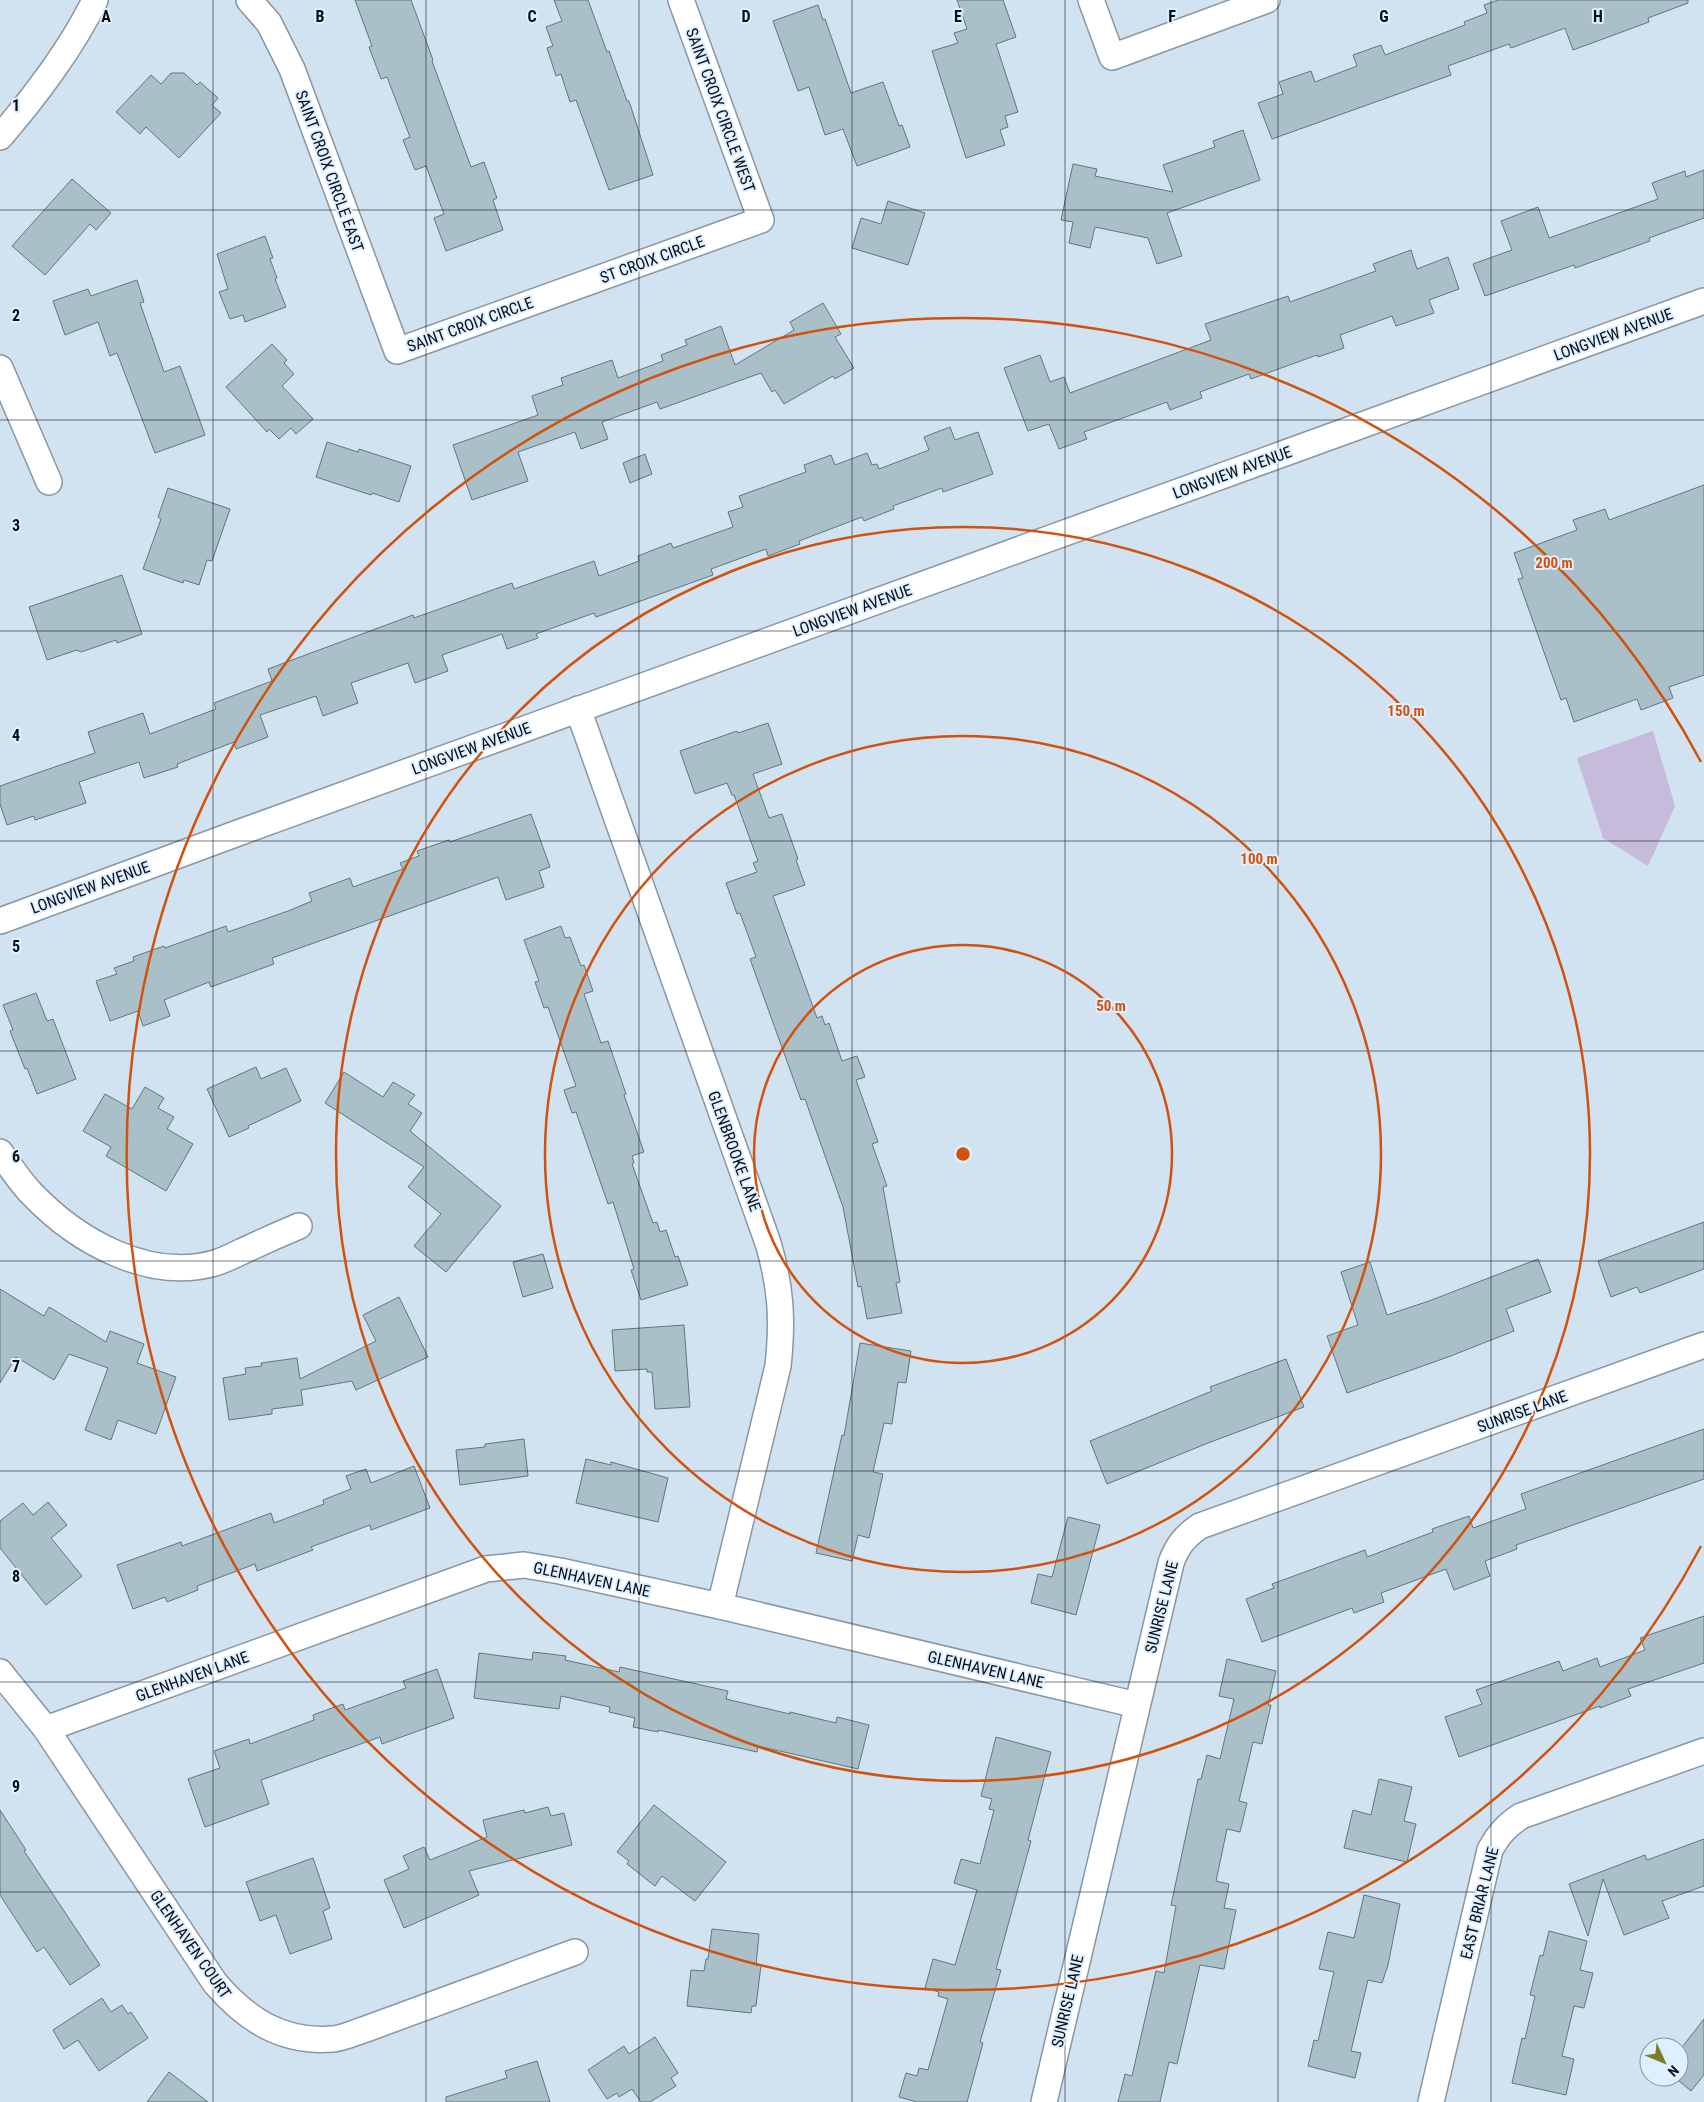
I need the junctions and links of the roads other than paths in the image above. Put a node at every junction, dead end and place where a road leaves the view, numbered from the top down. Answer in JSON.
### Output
{"nodes":[{"id":1,"x":95,"y":0,"type":"edge"},
{"id":2,"x":249,"y":0,"type":"edge"},
{"id":3,"x":681,"y":0,"type":"edge"},
{"id":4,"x":1091,"y":0,"type":"edge"},
{"id":5,"x":1267,"y":0,"type":"edge"},
{"id":6,"x":0,"y":136,"type":"edge"},
{"id":7,"x":761,"y":220,"type":"joint"},
{"id":8,"x":544,"y":298,"type":"joint"},
{"id":9,"x":1704,"y":301,"type":"edge"},
{"id":10,"x":397,"y":351,"type":"joint"},
{"id":11,"x":0,"y":368,"type":"edge"},
{"id":12,"x":49,"y":482,"type":"dead end"},
{"id":13,"x":578,"y":709,"type":"junction"},
{"id":14,"x":0,"y":921,"type":"edge"},
{"id":15,"x":0,"y":1152,"type":"edge"},
{"id":16,"x":299,"y":1226,"type":"dead end"},
{"id":17,"x":1704,"y":1345,"type":"edge"},
{"id":18,"x":720,"y":1606,"type":"junction"},
{"id":19,"x":0,"y":1672,"type":"edge"},
{"id":20,"x":1137,"y":1705,"type":"junction"},
{"id":21,"x":46,"y":1729,"type":"junction"},
{"id":22,"x":1704,"y":1751,"type":"edge"},
{"id":23,"x":575,"y":1952,"type":"dead end"},
{"id":24,"x":1044,"y":2102,"type":"edge"},
{"id":25,"x":1431,"y":2102,"type":"edge"}],
"edges":[{"from":1,"to":6,"type":"street"},
{"from":2,"to":10,"type":"street","name":"SAINT CROIX CIRCLE EAST"},
{"from":3,"to":7,"type":"street","name":"SAINT CROIX CIRCLE WEST"},
{"from":4,"to":5,"type":"street"},
{"from":7,"to":8,"type":"street","name":"ST CROIX CIRCLE"},
{"from":8,"to":10,"type":"street","name":"SAINT CROIX CIRCLE"},
{"from":9,"to":13,"type":"street","name":"LONGVIEW AVENUE"},
{"from":11,"to":12,"type":"street"},
{"from":13,"to":14,"type":"street","name":"LONGVIEW AVENUE"},
{"from":13,"to":18,"type":"street","name":"GLENBROOKE LANE"},
{"from":15,"to":16,"type":"street"},
{"from":17,"to":20,"type":"street","name":"SUNRISE LANE"},
{"from":18,"to":20,"type":"street","name":"GLENHAVEN LANE"},
{"from":18,"to":21,"type":"street","name":"GLENHAVEN LANE"},
{"from":19,"to":21,"type":"street"},
{"from":20,"to":24,"type":"street","name":"SUNRISE LANE"},
{"from":21,"to":23,"type":"street","name":"GLENHAVEN COURT"},
{"from":22,"to":25,"type":"street","name":"EAST BRIAR LANE"}]}
